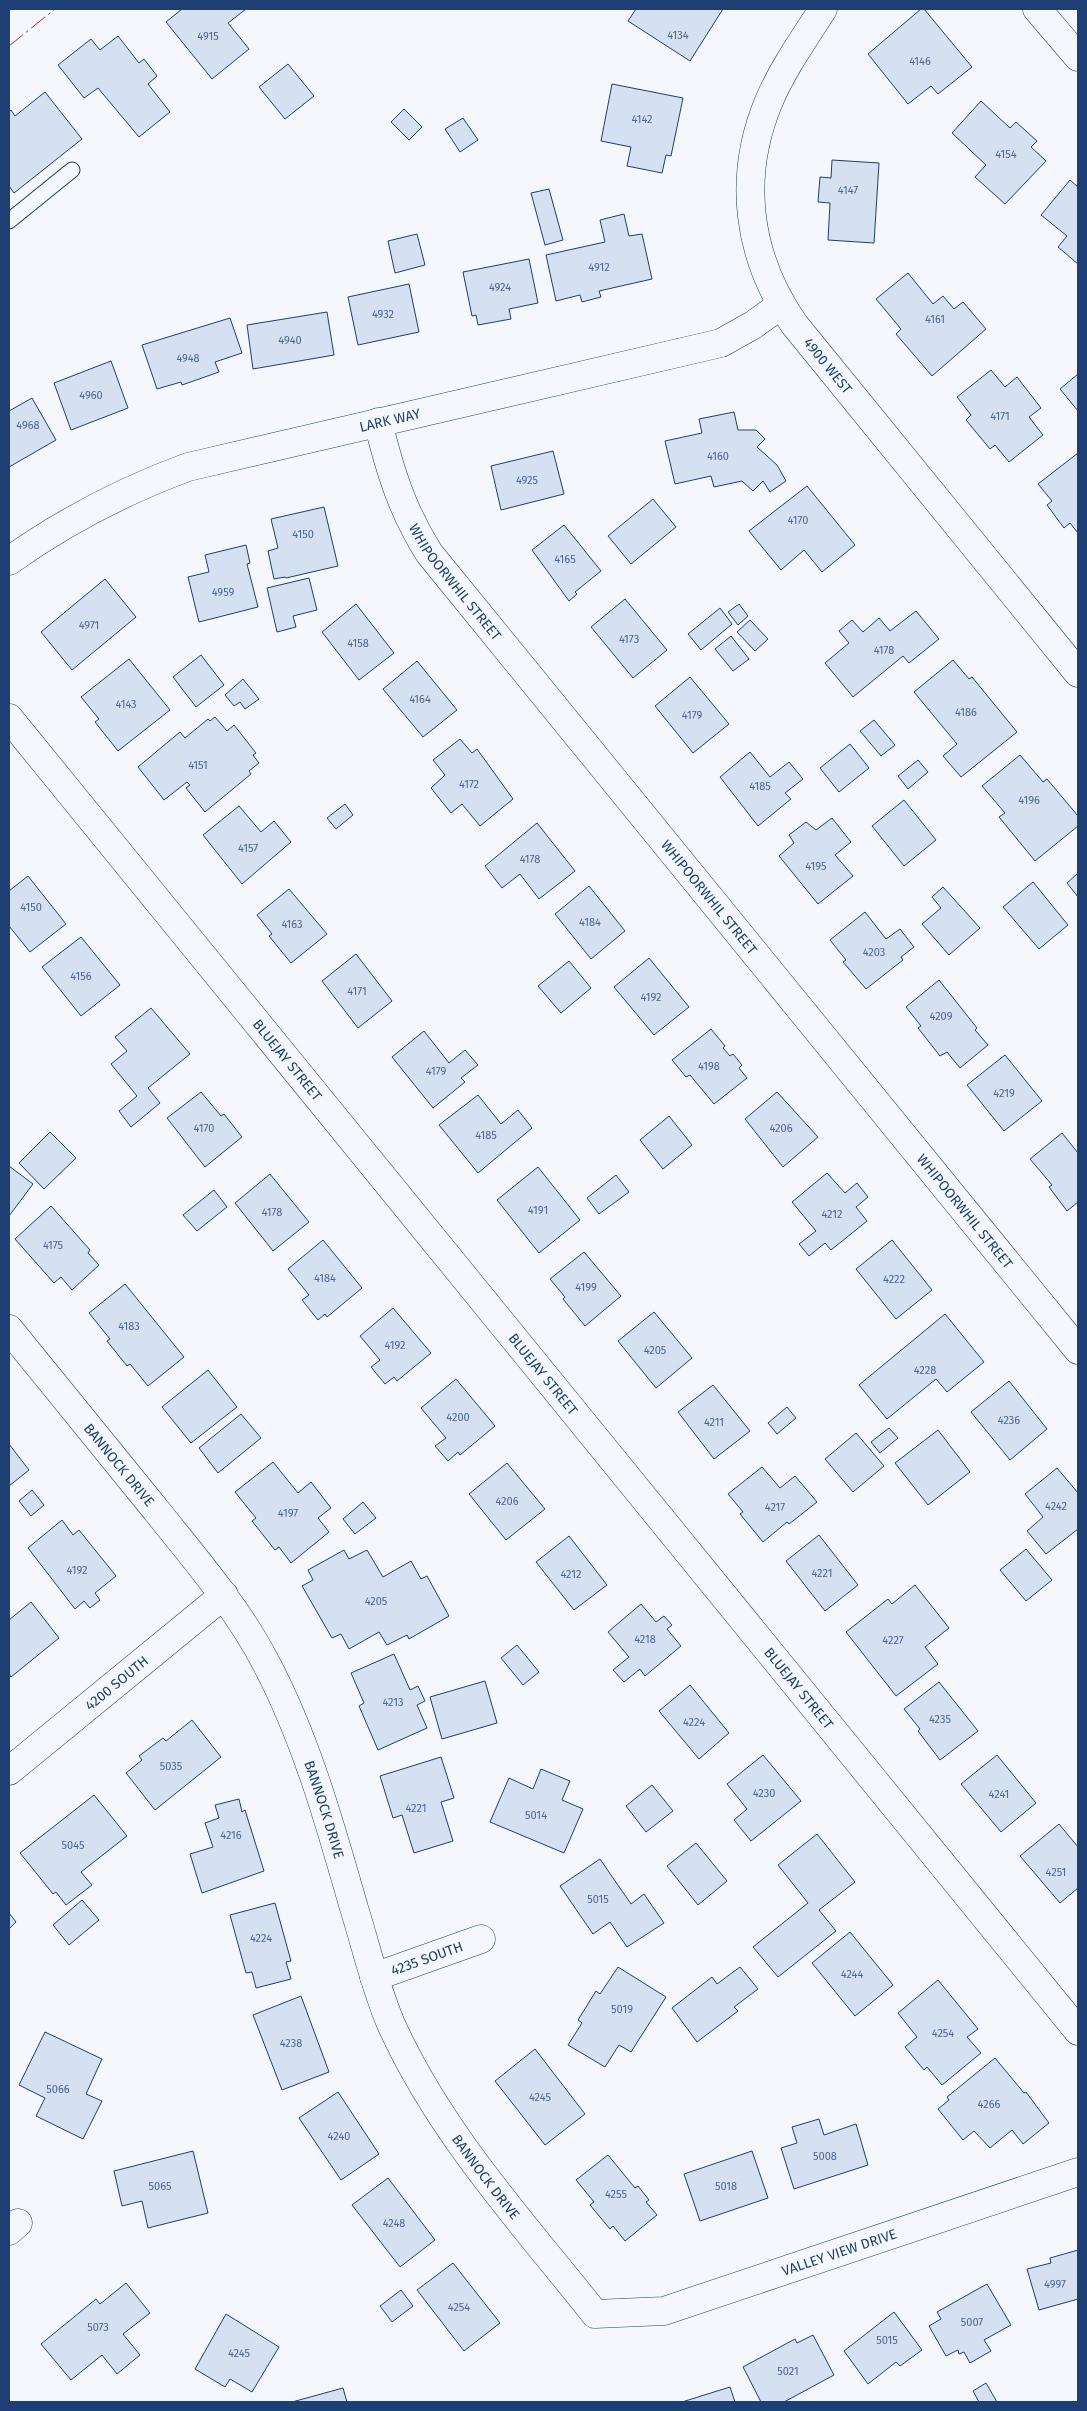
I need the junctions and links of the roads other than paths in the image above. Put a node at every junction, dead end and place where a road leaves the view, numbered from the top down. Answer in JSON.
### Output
{"nodes":[{"id":1,"x":823,"y":9,"type":"edge"},
{"id":2,"x":1037,"y":9,"type":"edge"},
{"id":3,"x":1078,"y":57,"type":"edge"},
{"id":4,"x":72,"y":170,"type":"dead end"},
{"id":5,"x":9,"y":221,"type":"edge"},
{"id":6,"x":781,"y":305,"type":"junction"},
{"id":7,"x":378,"y":422,"type":"junction"},
{"id":8,"x":9,"y":561,"type":"edge"},
{"id":9,"x":1078,"y":673,"type":"edge"},
{"id":10,"x":9,"y":718,"type":"edge"},
{"id":11,"x":9,"y":1329,"type":"edge"},
{"id":12,"x":1078,"y":1350,"type":"edge"},
{"id":13,"x":224,"y":1595,"type":"junction"},
{"id":14,"x":9,"y":1771,"type":"edge"},
{"id":15,"x":481,"y":1939,"type":"dead end"},
{"id":16,"x":374,"y":1977,"type":"junction"},
{"id":17,"x":1078,"y":2031,"type":"edge"},
{"id":18,"x":1078,"y":2172,"type":"edge"},
{"id":19,"x":596,"y":2314,"type":"joint"}],
"edges":[{"from":1,"to":6,"type":"street","name":"4900 WEST"},
{"from":2,"to":3,"type":"street"},
{"from":4,"to":5,"type":"lane"},
{"from":6,"to":7,"type":"street","name":"LARK WAY"},
{"from":6,"to":9,"type":"street","name":"4900 WEST"},
{"from":7,"to":8,"type":"street","name":"LARK WAY"},
{"from":7,"to":12,"type":"street","name":"WHIPOORWHIL STREET"},
{"from":10,"to":17,"type":"street","name":"BLUEJAY STREET"},
{"from":11,"to":13,"type":"street","name":"BANNOCK DRIVE"},
{"from":13,"to":14,"type":"street","name":"4200 SOUTH"},
{"from":13,"to":16,"type":"street","name":"BANNOCK DRIVE"},
{"from":15,"to":16,"type":"street","name":"4235 SOUTH"},
{"from":16,"to":19,"type":"street","name":"BANNOCK DRIVE"},
{"from":18,"to":19,"type":"street","name":"VALLEY VIEW DRIVE"}]}
